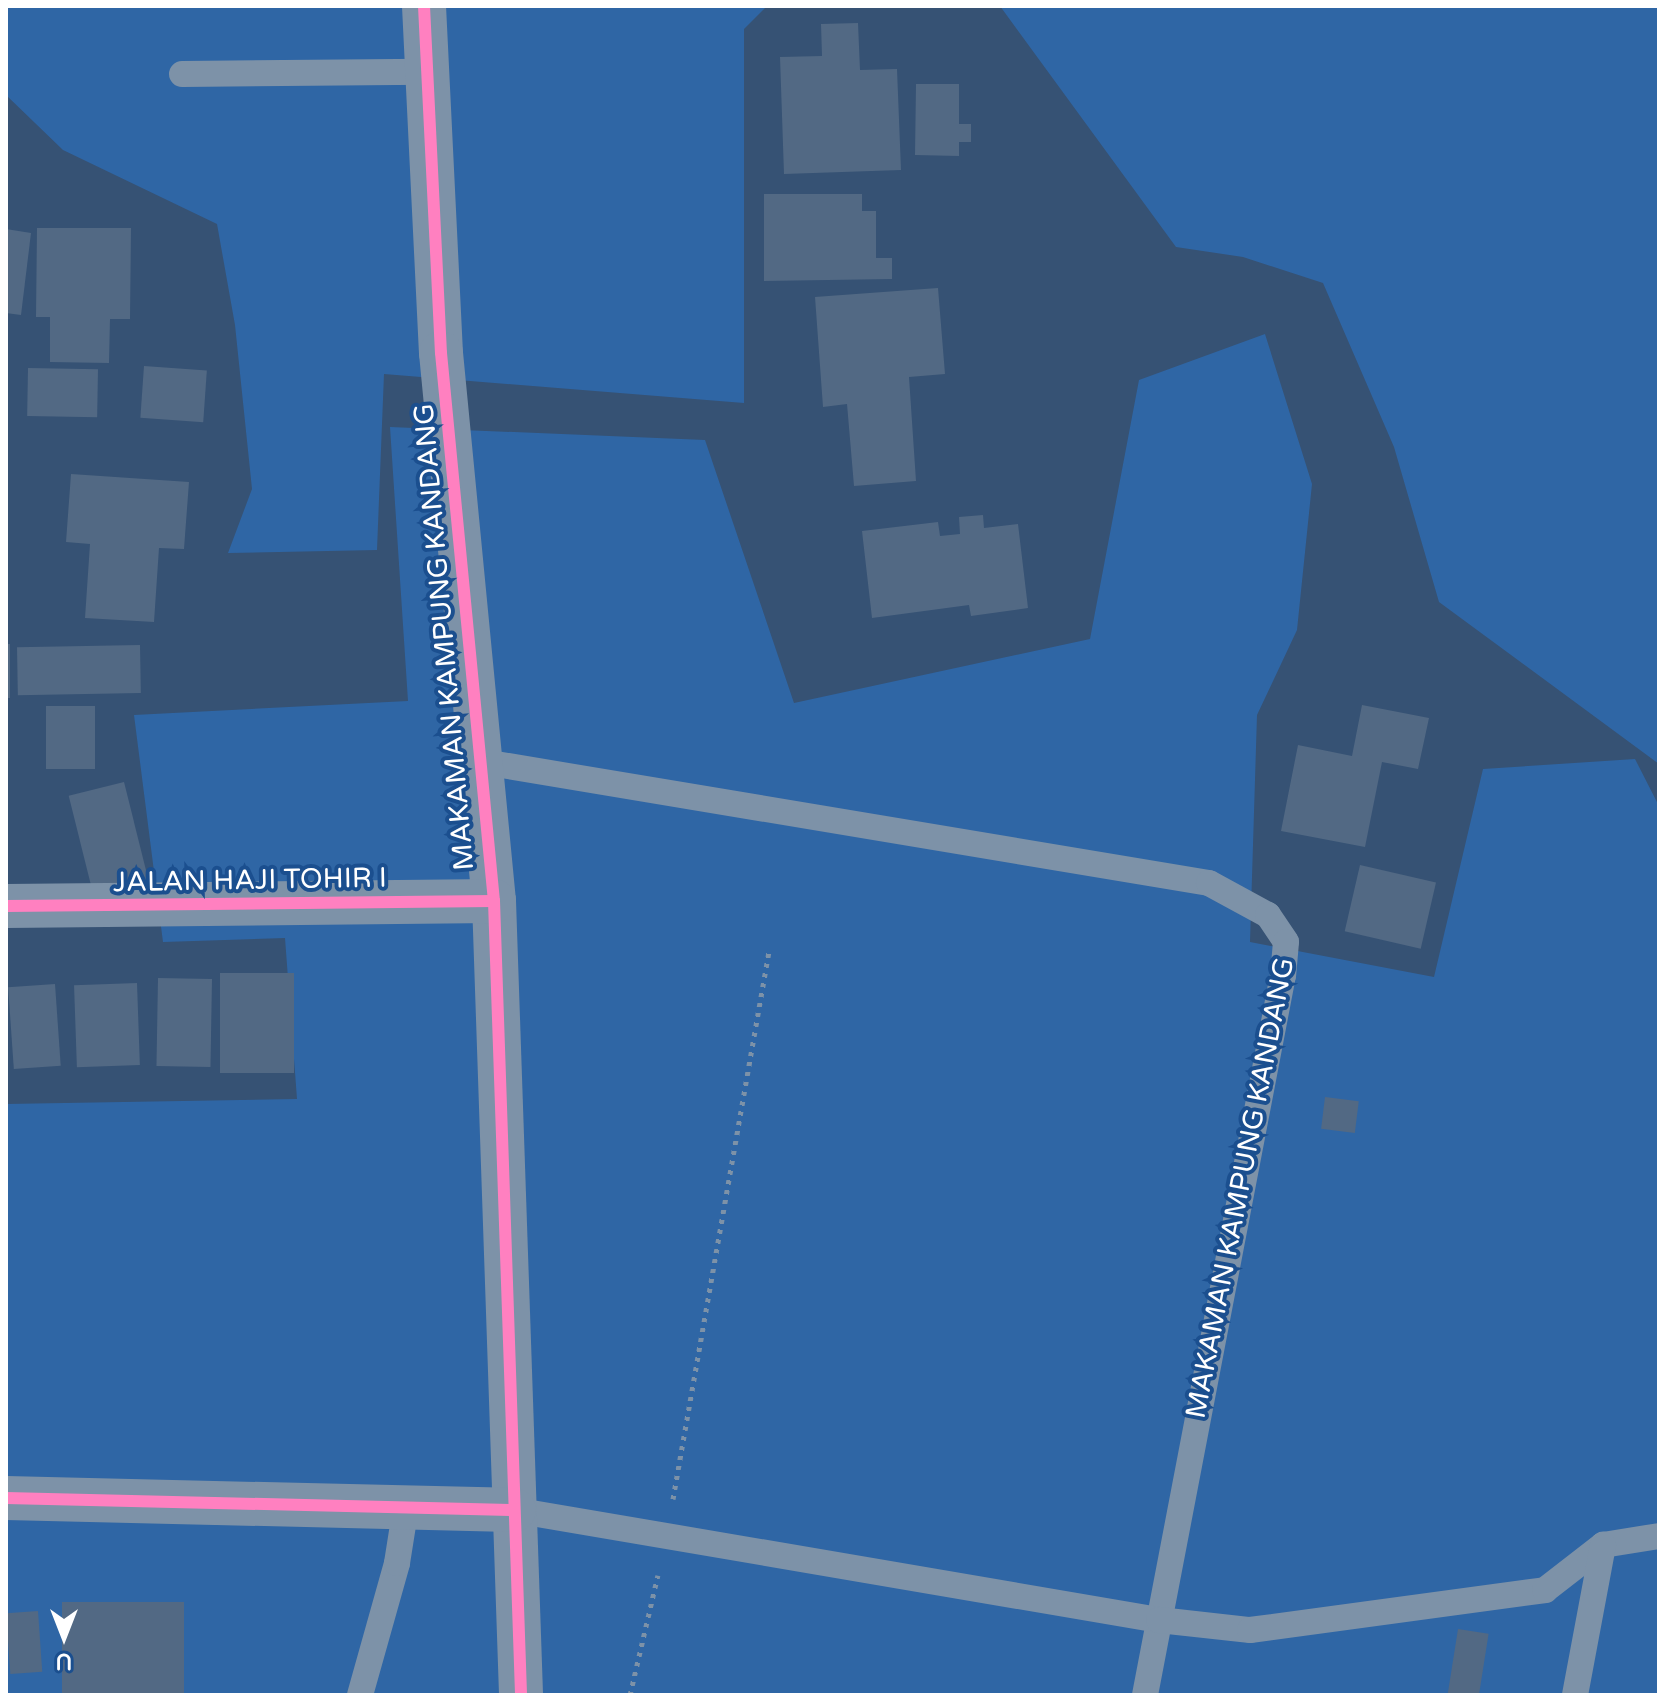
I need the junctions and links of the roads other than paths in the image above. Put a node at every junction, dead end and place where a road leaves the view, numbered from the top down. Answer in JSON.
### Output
{"nodes":[{"id":1,"x":424,"y":6,"type":"edge"},
{"id":2,"x":426,"y":72,"type":"junction"},
{"id":3,"x":182,"y":74,"type":"dead end"},
{"id":4,"x":478,"y":761,"type":"junction"},
{"id":5,"x":494,"y":901,"type":"junction"},
{"id":6,"x":6,"y":906,"type":"edge"},
{"id":7,"x":6,"y":1498,"type":"edge"},
{"id":8,"x":406,"y":1506,"type":"junction"},
{"id":9,"x":514,"y":1510,"type":"junction"},
{"id":10,"x":1659,"y":1536,"type":"edge"},
{"id":11,"x":1603,"y":1545,"type":"junction"},
{"id":12,"x":1159,"y":1620,"type":"junction"},
{"id":13,"x":360,"y":1695,"type":"edge"},
{"id":14,"x":521,"y":1695,"type":"edge"},
{"id":15,"x":1145,"y":1695,"type":"edge"},
{"id":16,"x":1575,"y":1695,"type":"edge"}],
"edges":[{"from":1,"to":2,"type":"street","name":"MAKAMAN KAMPUNG KANDANG"},
{"from":2,"to":3,"type":"lane"},
{"from":2,"to":4,"type":"street","name":"MAKAMAN KAMPUNG KANDANG"},
{"from":4,"to":5,"type":"street","name":"MAKAMAN KAMPUNG KANDANG"},
{"from":4,"to":12,"type":"lane","name":"MAKAMAN KAMPUNG KANDANG"},
{"from":5,"to":6,"type":"street","name":"JALAN HAJI TOHIR I"},
{"from":5,"to":9,"type":"street","name":"MAKAMAN KAMPUNG KANDANG"},
{"from":7,"to":8,"type":"street"},
{"from":8,"to":9,"type":"street"},
{"from":8,"to":13,"type":"lane"},
{"from":9,"to":12,"type":"lane"},
{"from":9,"to":14,"type":"street","name":"MAKAMAN KAMPUNG KANDANG"},
{"from":10,"to":11,"type":"lane"},
{"from":11,"to":12,"type":"lane"},
{"from":11,"to":16,"type":"lane"},
{"from":12,"to":15,"type":"lane","name":"MAKAMAN KAMPUNG KANDANG"}]}
